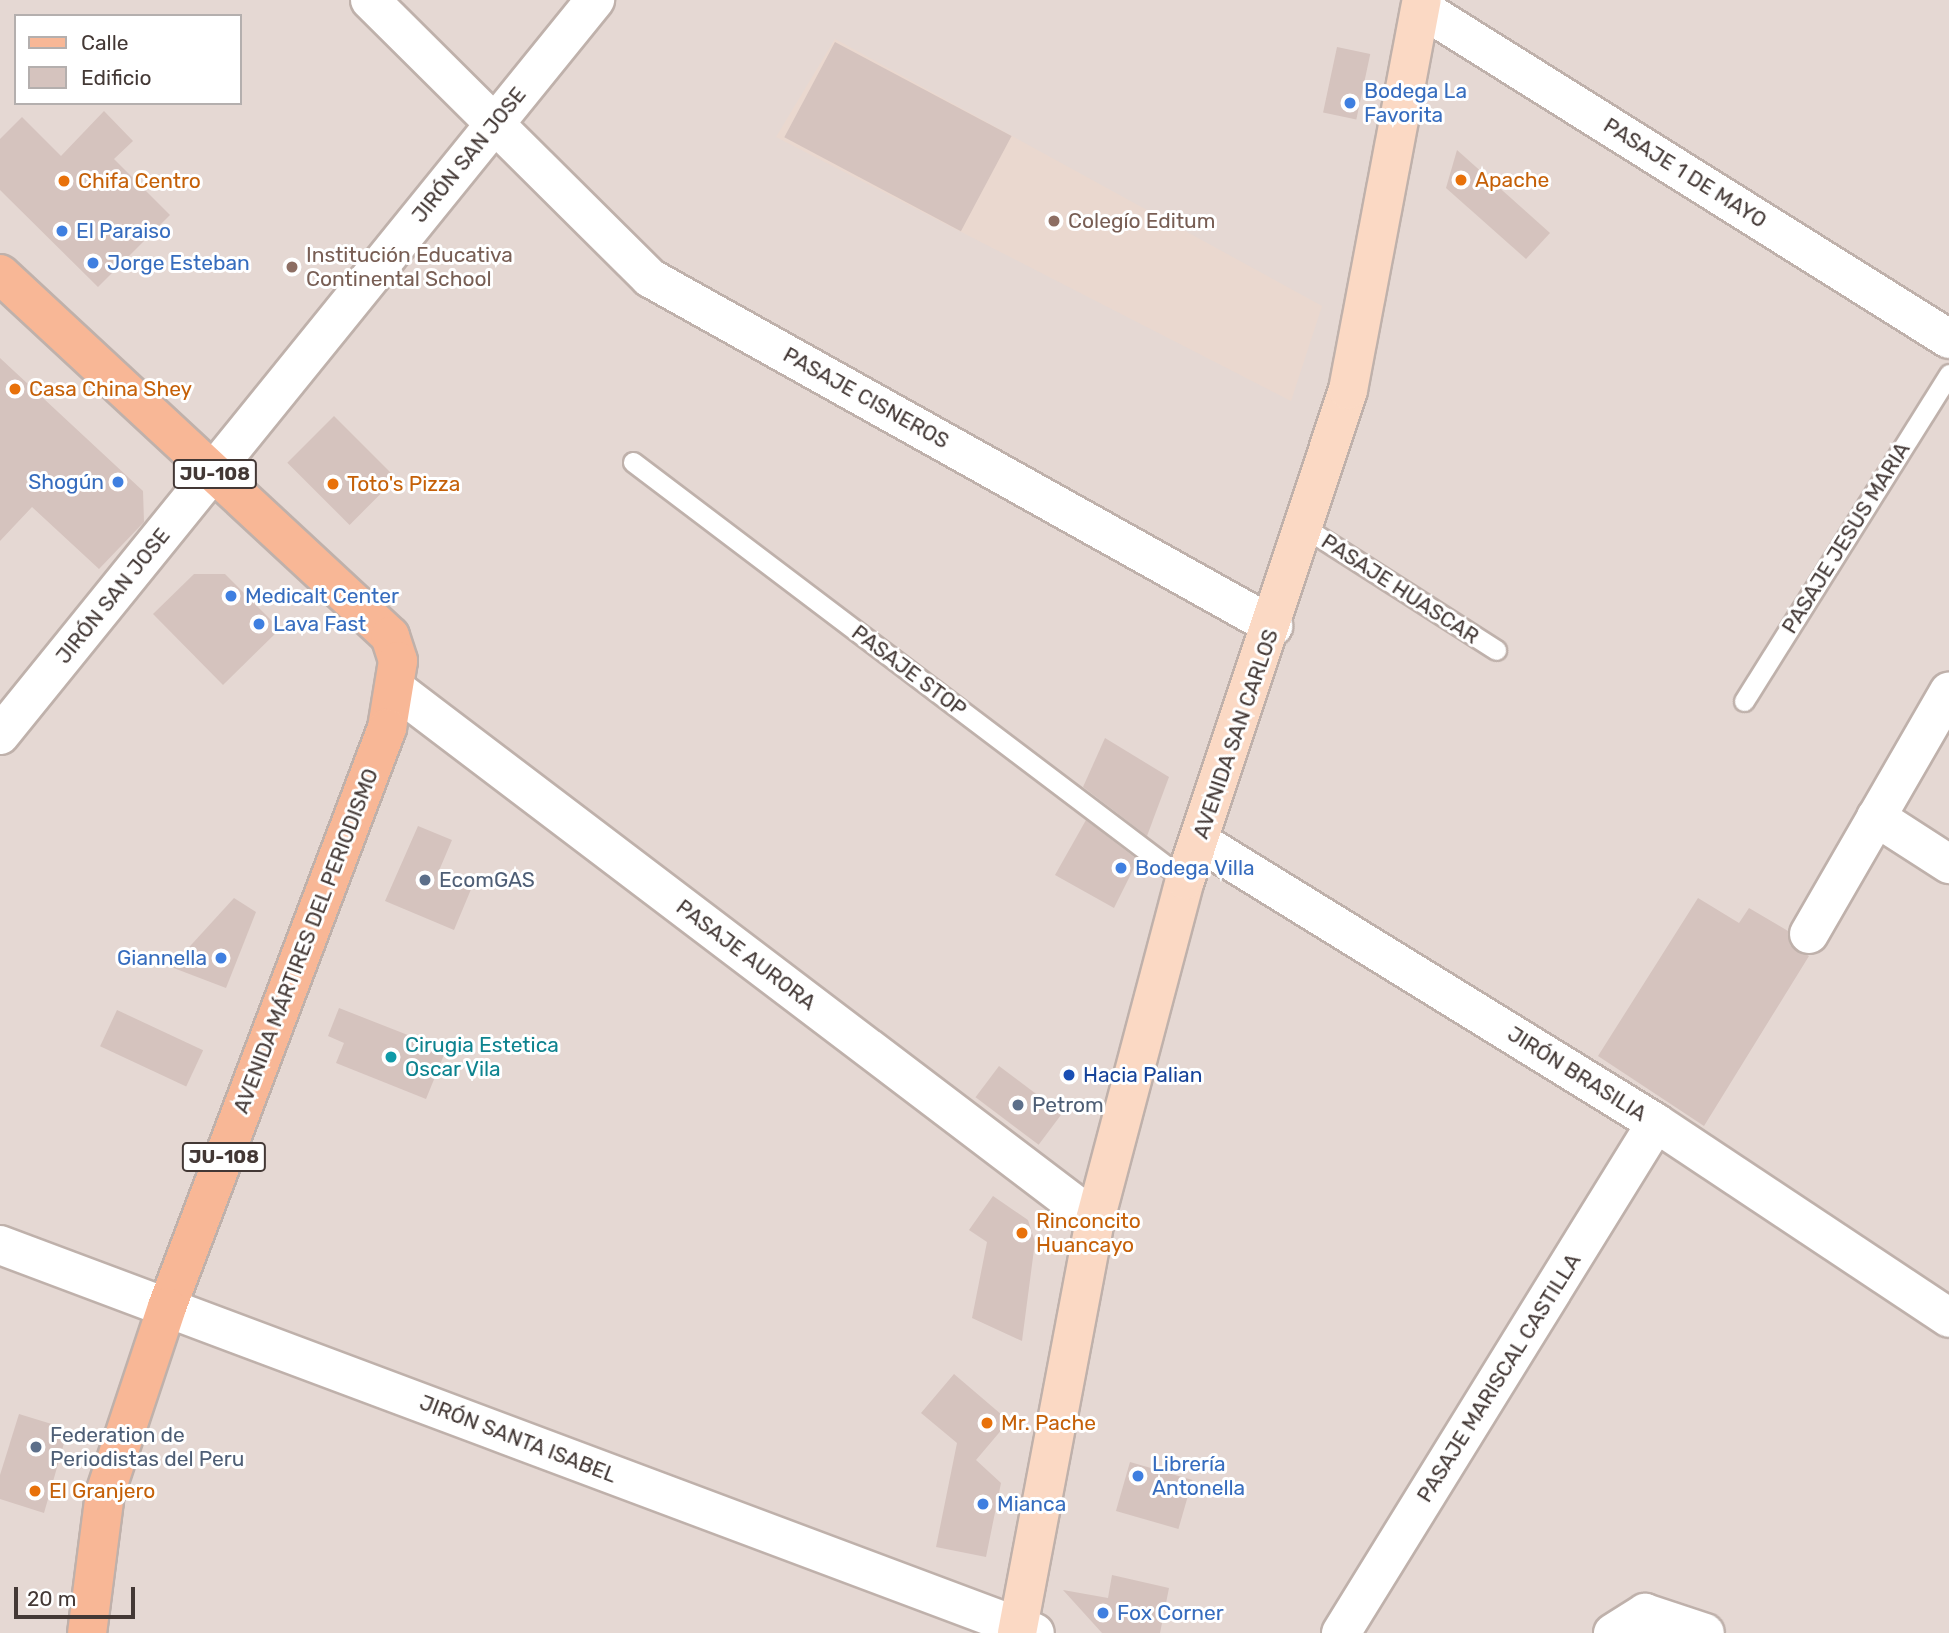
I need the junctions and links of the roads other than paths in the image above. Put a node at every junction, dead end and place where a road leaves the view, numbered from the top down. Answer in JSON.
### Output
{"nodes":[{"id":1,"x":370,"y":0,"type":"edge"},
{"id":2,"x":595,"y":0,"type":"edge"},
{"id":3,"x":1422,"y":4,"type":"edge"},
{"id":4,"x":496,"y":122,"type":"junction"},
{"id":5,"x":0,"y":274,"type":"edge"},
{"id":6,"x":1949,"y":339,"type":"edge"},
{"id":7,"x":1949,"y":374,"type":"edge"},
{"id":8,"x":633,"y":462,"type":"dead end"},
{"id":9,"x":213,"y":472,"type":"junction"},
{"id":10,"x":1304,"y":527,"type":"junction"},
{"id":11,"x":1273,"y":626,"type":"junction"},
{"id":12,"x":1496,"y":650,"type":"dead end"},
{"id":13,"x":397,"y":690,"type":"junction"},
{"id":14,"x":1949,"y":692,"type":"edge"},
{"id":15,"x":1744,"y":701,"type":"dead end"},
{"id":16,"x":0,"y":735,"type":"edge"},
{"id":17,"x":1876,"y":817,"type":"junction"},
{"id":18,"x":1199,"y":841,"type":"junction"},
{"id":19,"x":1949,"y":864,"type":"edge"},
{"id":20,"x":1185,"y":880,"type":"junction"},
{"id":21,"x":1809,"y":934,"type":"dead end"},
{"id":22,"x":1656,"y":1123,"type":"junction"},
{"id":23,"x":1095,"y":1220,"type":"junction"},
{"id":24,"x":0,"y":1245,"type":"edge"},
{"id":25,"x":167,"y":1307,"type":"junction"},
{"id":26,"x":1949,"y":1318,"type":"edge"},
{"id":27,"x":1023,"y":1631,"type":"edge"},
{"id":28,"x":87,"y":1633,"type":"edge"},
{"id":29,"x":1341,"y":1633,"type":"edge"},
{"id":30,"x":1614,"y":1633,"type":"edge"},
{"id":31,"x":1705,"y":1633,"type":"edge"}],
"edges":[{"from":1,"to":4,"type":"street","name":"PASAJE CISNEROS"},
{"from":2,"to":4,"type":"street","name":"JIRÓN SAN JOSE"},
{"from":3,"to":6,"type":"street","name":"PASAJE 1 DE MAYO"},
{"from":3,"to":10,"type":"main road","name":"AVENIDA SAN CARLOS"},
{"from":4,"to":9,"type":"street","name":"JIRÓN SAN JOSE"},
{"from":4,"to":11,"type":"street","name":"PASAJE CISNEROS"},
{"from":5,"to":9,"type":"main road","number":"JU-108"},
{"from":7,"to":15,"type":"lane","name":"PASAJE JESUS MARIA"},
{"from":8,"to":20,"type":"lane","name":"PASAJE STOP"},
{"from":9,"to":13,"type":"main road","number":"JU-108"},
{"from":9,"to":16,"type":"street","name":"JIRÓN SAN JOSE"},
{"from":10,"to":11,"type":"main road","name":"AVENIDA SAN CARLOS"},
{"from":10,"to":12,"type":"lane","name":"PASAJE HUASCAR"},
{"from":11,"to":18,"type":"main road","name":"AVENIDA SAN CARLOS"},
{"from":13,"to":23,"type":"street","name":"PASAJE AURORA"},
{"from":13,"to":25,"type":"main road","name":"AVENIDA MÁRTIRES DEL PERIODISMO","number":"JU-108"},
{"from":14,"to":17,"type":"street"},
{"from":17,"to":19,"type":"street"},
{"from":17,"to":21,"type":"street"},
{"from":18,"to":20,"type":"main road","name":"AVENIDA SAN CARLOS"},
{"from":18,"to":22,"type":"street","name":"JIRÓN BRASILIA"},
{"from":20,"to":23,"type":"main road","name":"AVENIDA SAN CARLOS"},
{"from":22,"to":26,"type":"street","name":"JIRÓN BRASILIA"},
{"from":22,"to":29,"type":"street","name":"PASAJE MARISCAL CASTILLA"},
{"from":23,"to":27,"type":"main road","name":"AVENIDA SAN CARLOS"},
{"from":24,"to":25,"type":"street","name":"JIRÓN SANTA ISABEL"},
{"from":25,"to":27,"type":"street","name":"JIRÓN SANTA ISABEL"},
{"from":25,"to":28,"type":"main road","name":"AVENIDA MÁRTIRES DEL PERIODISMO","number":"JU-108"},
{"from":30,"to":31,"type":"street"}]}
